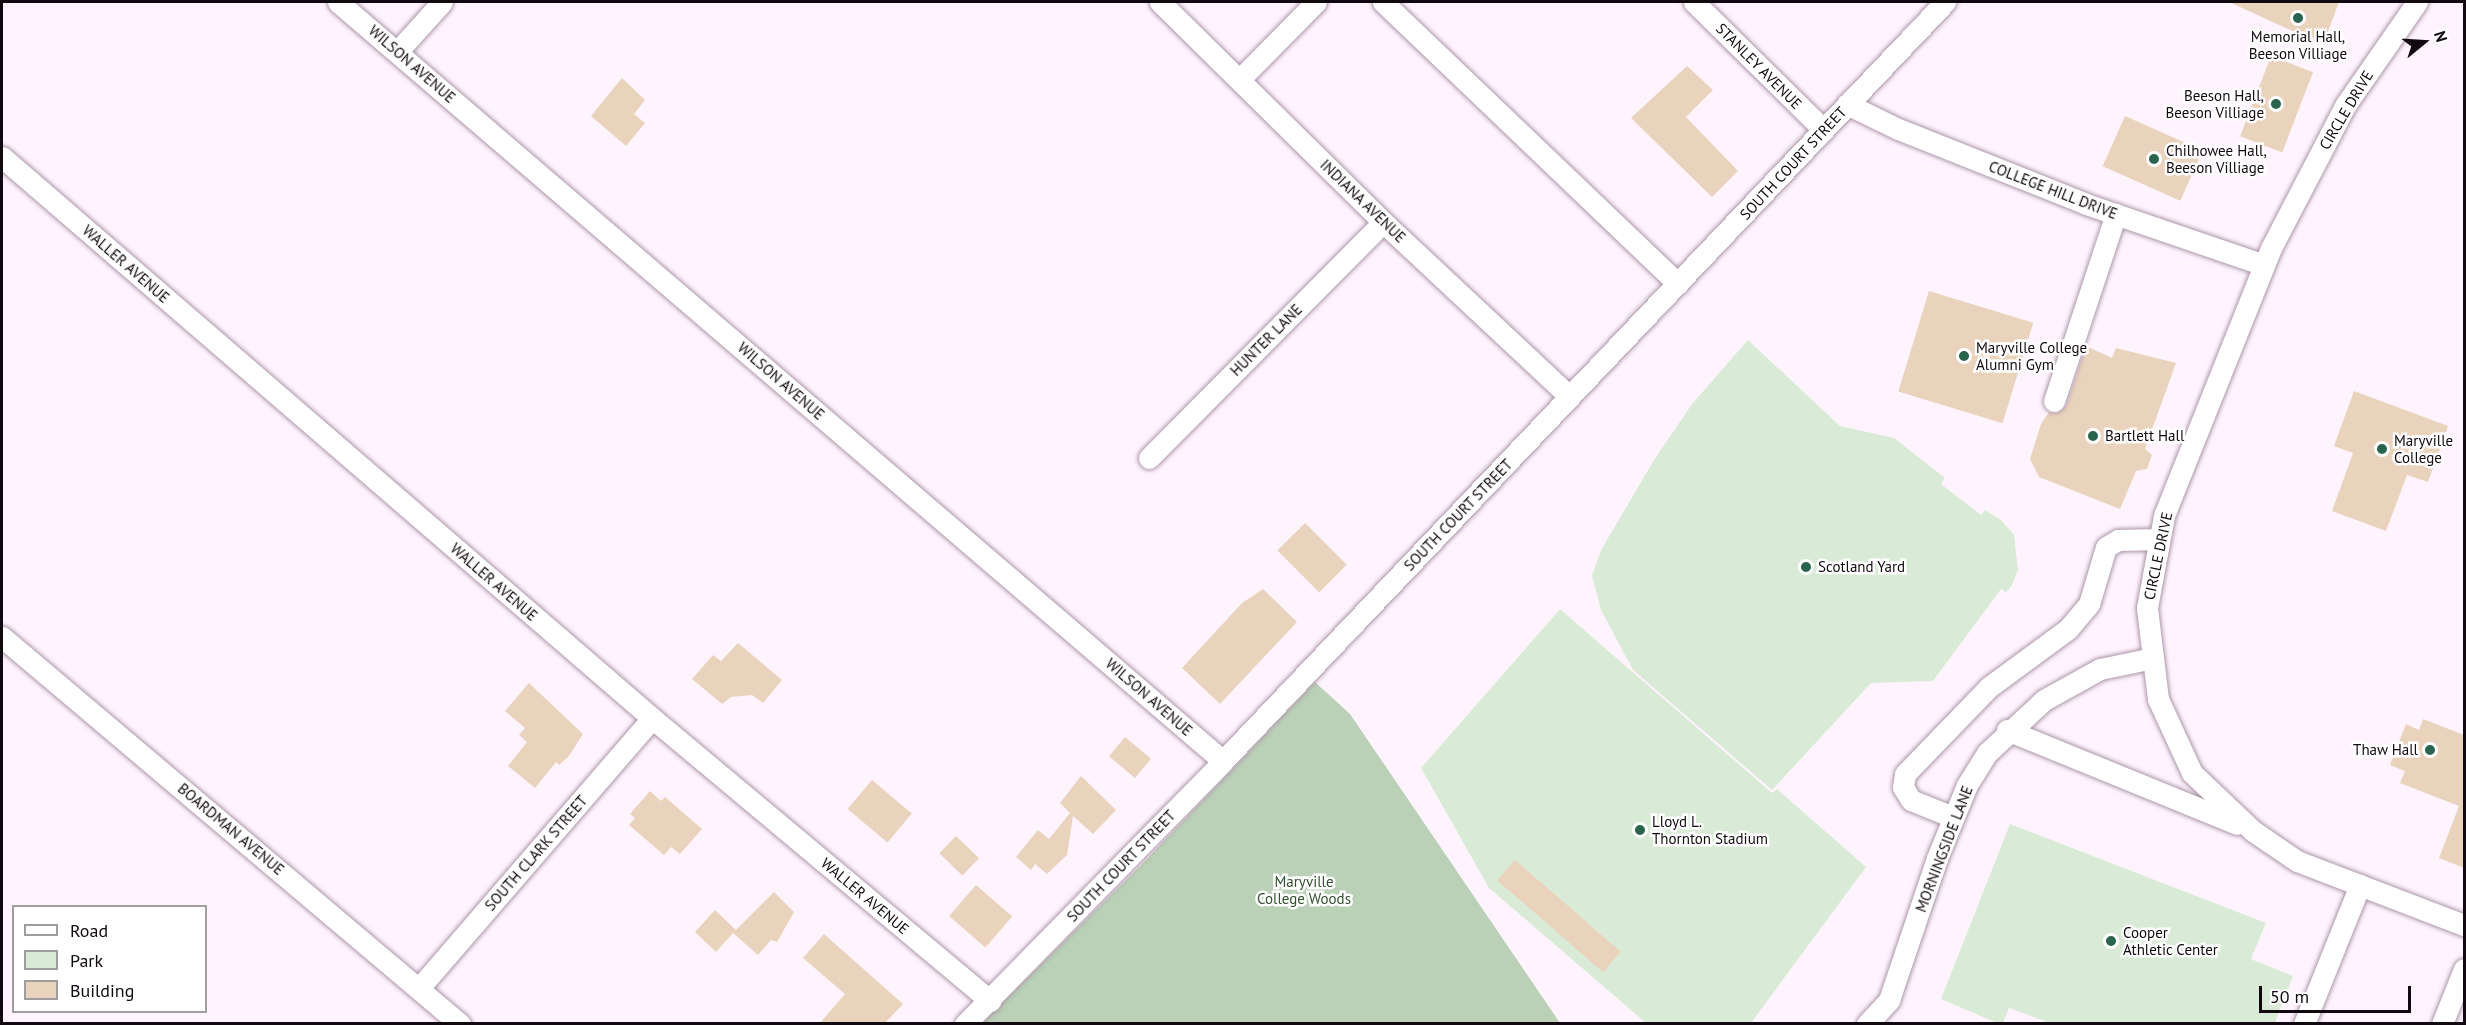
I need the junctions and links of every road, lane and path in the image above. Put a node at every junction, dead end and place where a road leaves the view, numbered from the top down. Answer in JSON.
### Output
{"nodes":[{"id":1,"x":338,"y":2,"type":"edge"},
{"id":2,"x":442,"y":2,"type":"edge"},
{"id":3,"x":1160,"y":2,"type":"edge"},
{"id":4,"x":1316,"y":2,"type":"edge"},
{"id":5,"x":1383,"y":2,"type":"edge"},
{"id":6,"x":1694,"y":2,"type":"edge"},
{"id":7,"x":1945,"y":2,"type":"edge"},
{"id":8,"x":2417,"y":2,"type":"edge"},
{"id":9,"x":397,"y":52,"type":"junction"},
{"id":10,"x":1240,"y":79,"type":"junction"},
{"id":11,"x":1847,"y":104,"type":"junction"},
{"id":12,"x":1824,"y":130,"type":"junction"},
{"id":13,"x":2,"y":157,"type":"edge"},
{"id":14,"x":2116,"y":214,"type":"junction"},
{"id":15,"x":1383,"y":222,"type":"junction"},
{"id":16,"x":2264,"y":265,"type":"junction"},
{"id":17,"x":1678,"y":284,"type":"junction"},
{"id":18,"x":1570,"y":397,"type":"junction"},
{"id":19,"x":2054,"y":401,"type":"dead end"},
{"id":20,"x":1149,"y":458,"type":"dead end"},
{"id":21,"x":2158,"y":539,"type":"junction"},
{"id":22,"x":2,"y":636,"type":"edge"},
{"id":23,"x":2153,"y":658,"type":"junction"},
{"id":24,"x":652,"y":718,"type":"junction"},
{"id":25,"x":2007,"y":730,"type":"junction"},
{"id":26,"x":1223,"y":760,"type":"junction"},
{"id":27,"x":1953,"y":817,"type":"junction"},
{"id":28,"x":2253,"y":831,"type":"junction"},
{"id":29,"x":2360,"y":885,"type":"junction"},
{"id":30,"x":2464,"y":925,"type":"edge"},
{"id":31,"x":2464,"y":969,"type":"edge"},
{"id":32,"x":420,"y":987,"type":"junction"},
{"id":33,"x":990,"y":1001,"type":"junction"},
{"id":34,"x":460,"y":1023,"type":"edge"},
{"id":35,"x":965,"y":1023,"type":"edge"},
{"id":36,"x":1867,"y":1023,"type":"edge"},
{"id":37,"x":2304,"y":1023,"type":"edge"},
{"id":38,"x":2442,"y":1023,"type":"edge"}],
"edges":[{"from":1,"to":9,"type":"street","name":"WILSON AVENUE"},
{"from":2,"to":9,"type":"street"},
{"from":3,"to":10,"type":"street","name":"INDIANA AVENUE"},
{"from":4,"to":10,"type":"street"},
{"from":5,"to":17,"type":"street"},
{"from":6,"to":12,"type":"street","name":"STANLEY AVENUE"},
{"from":7,"to":11,"type":"street","name":"SOUTH COURT STREET"},
{"from":8,"to":16,"type":"street","name":"CIRCLE DRIVE"},
{"from":9,"to":26,"type":"street","name":"WILSON AVENUE"},
{"from":10,"to":15,"type":"street","name":"INDIANA AVENUE"},
{"from":11,"to":12,"type":"street","name":"SOUTH COURT STREET"},
{"from":11,"to":14,"type":"street","name":"COLLEGE HILL DRIVE"},
{"from":12,"to":17,"type":"street","name":"SOUTH COURT STREET"},
{"from":13,"to":24,"type":"street","name":"WALLER AVENUE"},
{"from":14,"to":16,"type":"street","name":"COLLEGE HILL DRIVE"},
{"from":14,"to":19,"type":"street"},
{"from":15,"to":18,"type":"street","name":"INDIANA AVENUE"},
{"from":15,"to":20,"type":"street","name":"HUNTER LANE"},
{"from":16,"to":21,"type":"street","name":"CIRCLE DRIVE"},
{"from":17,"to":18,"type":"street","name":"SOUTH COURT STREET"},
{"from":18,"to":26,"type":"street","name":"SOUTH COURT STREET"},
{"from":21,"to":23,"type":"street","name":"CIRCLE DRIVE"},
{"from":21,"to":27,"type":"street"},
{"from":22,"to":32,"type":"street","name":"BOARDMAN AVENUE"},
{"from":23,"to":25,"type":"street","name":"MORNINGSIDE LANE"},
{"from":23,"to":28,"type":"street","name":"CIRCLE DRIVE"},
{"from":24,"to":32,"type":"street","name":"SOUTH CLARK STREET"},
{"from":24,"to":33,"type":"street","name":"WALLER AVENUE"},
{"from":25,"to":27,"type":"street","name":"MORNINGSIDE LANE"},
{"from":25,"to":28,"type":"street"},
{"from":26,"to":33,"type":"street","name":"SOUTH COURT STREET"},
{"from":27,"to":36,"type":"street","name":"MORNINGSIDE LANE"},
{"from":28,"to":29,"type":"street","name":"CIRCLE DRIVE"},
{"from":29,"to":30,"type":"street","name":"CIRCLE DRIVE"},
{"from":29,"to":37,"type":"street"},
{"from":31,"to":38,"type":"street"},
{"from":32,"to":34,"type":"street","name":"BOARDMAN AVENUE"},
{"from":33,"to":35,"type":"street","name":"SOUTH COURT STREET"}]}
